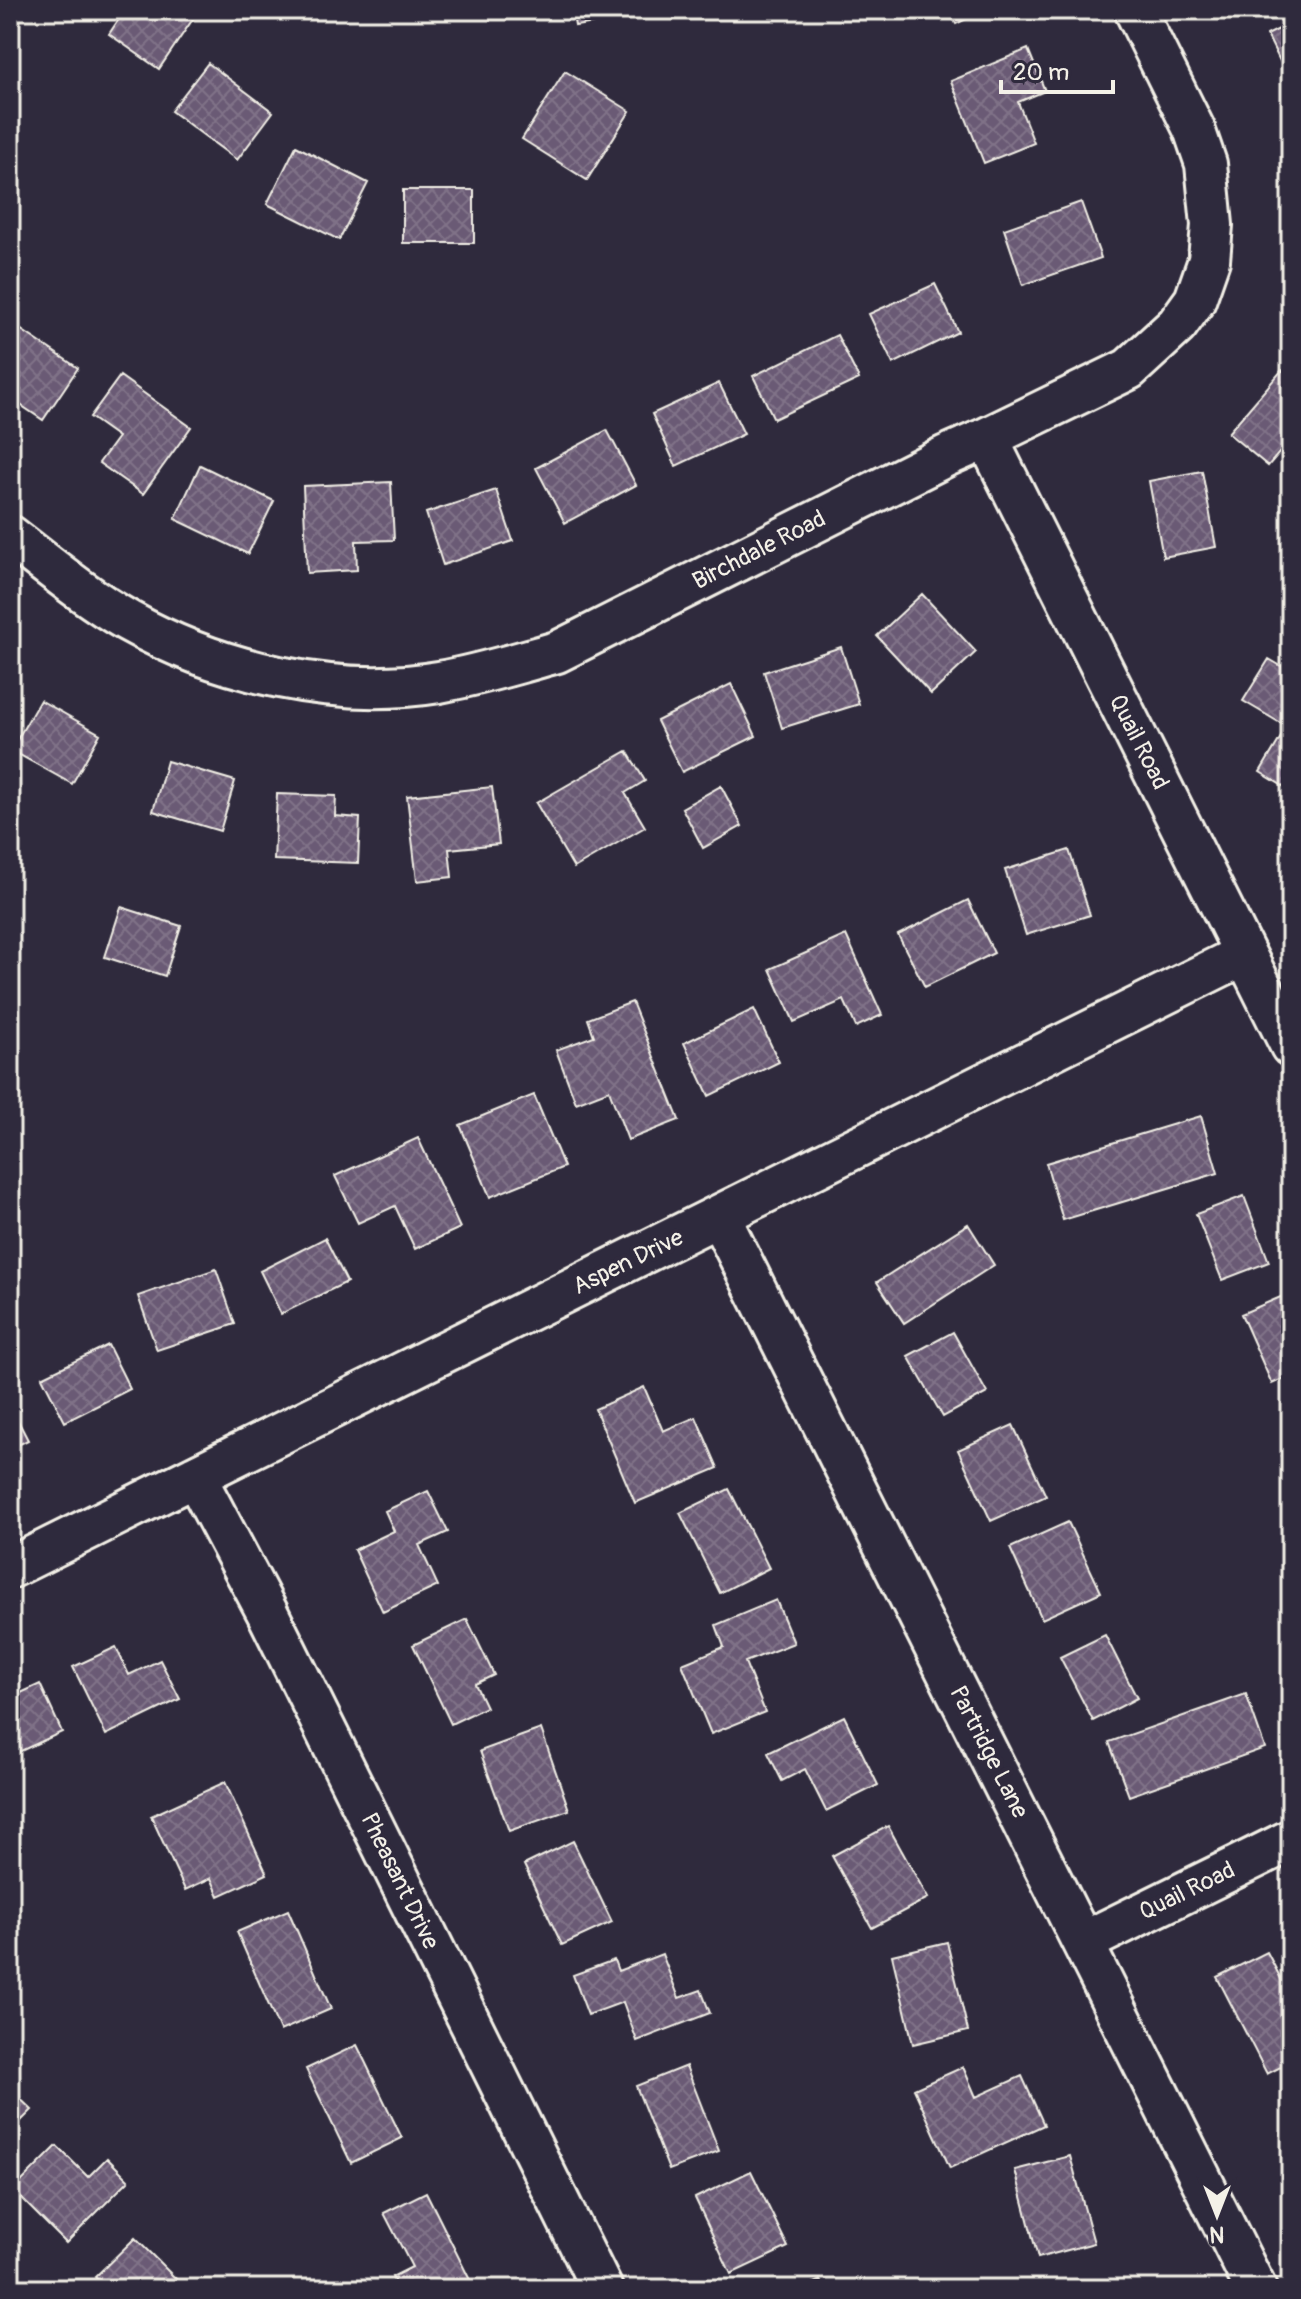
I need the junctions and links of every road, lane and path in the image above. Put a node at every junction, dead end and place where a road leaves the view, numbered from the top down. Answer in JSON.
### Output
{"nodes":[{"id":1,"x":1135,"y":10,"type":"edge"},
{"id":2,"x":987,"y":438,"type":"junction"},
{"id":3,"x":10,"y":536,"type":"edge"},
{"id":4,"x":1245,"y":954,"type":"junction"},
{"id":5,"x":1291,"y":1046,"type":"edge"},
{"id":6,"x":719,"y":1216,"type":"junction"},
{"id":7,"x":195,"y":1476,"type":"junction"},
{"id":8,"x":10,"y":1568,"type":"edge"},
{"id":9,"x":1291,"y":1840,"type":"edge"},
{"id":10,"x":1084,"y":1942,"type":"junction"},
{"id":11,"x":602,"y":2289,"type":"edge"},
{"id":12,"x":1256,"y":2289,"type":"edge"}],
"edges":[{"from":1,"to":2,"type":"street","name":"Birchdale Road"},
{"from":2,"to":3,"type":"street","name":"Birchdale Road"},
{"from":2,"to":4,"type":"street","name":"Quail Road"},
{"from":4,"to":5,"type":"street","name":"Quail Road"},
{"from":4,"to":6,"type":"street","name":"Aspen Drive"},
{"from":6,"to":7,"type":"street","name":"Aspen Drive"},
{"from":6,"to":10,"type":"street","name":"Partridge Lane"},
{"from":7,"to":8,"type":"street","name":"Aspen Drive"},
{"from":7,"to":11,"type":"street","name":"Pheasant Drive"},
{"from":9,"to":10,"type":"street","name":"Quail Road"},
{"from":10,"to":12,"type":"street","name":"Partridge Lane"}]}
